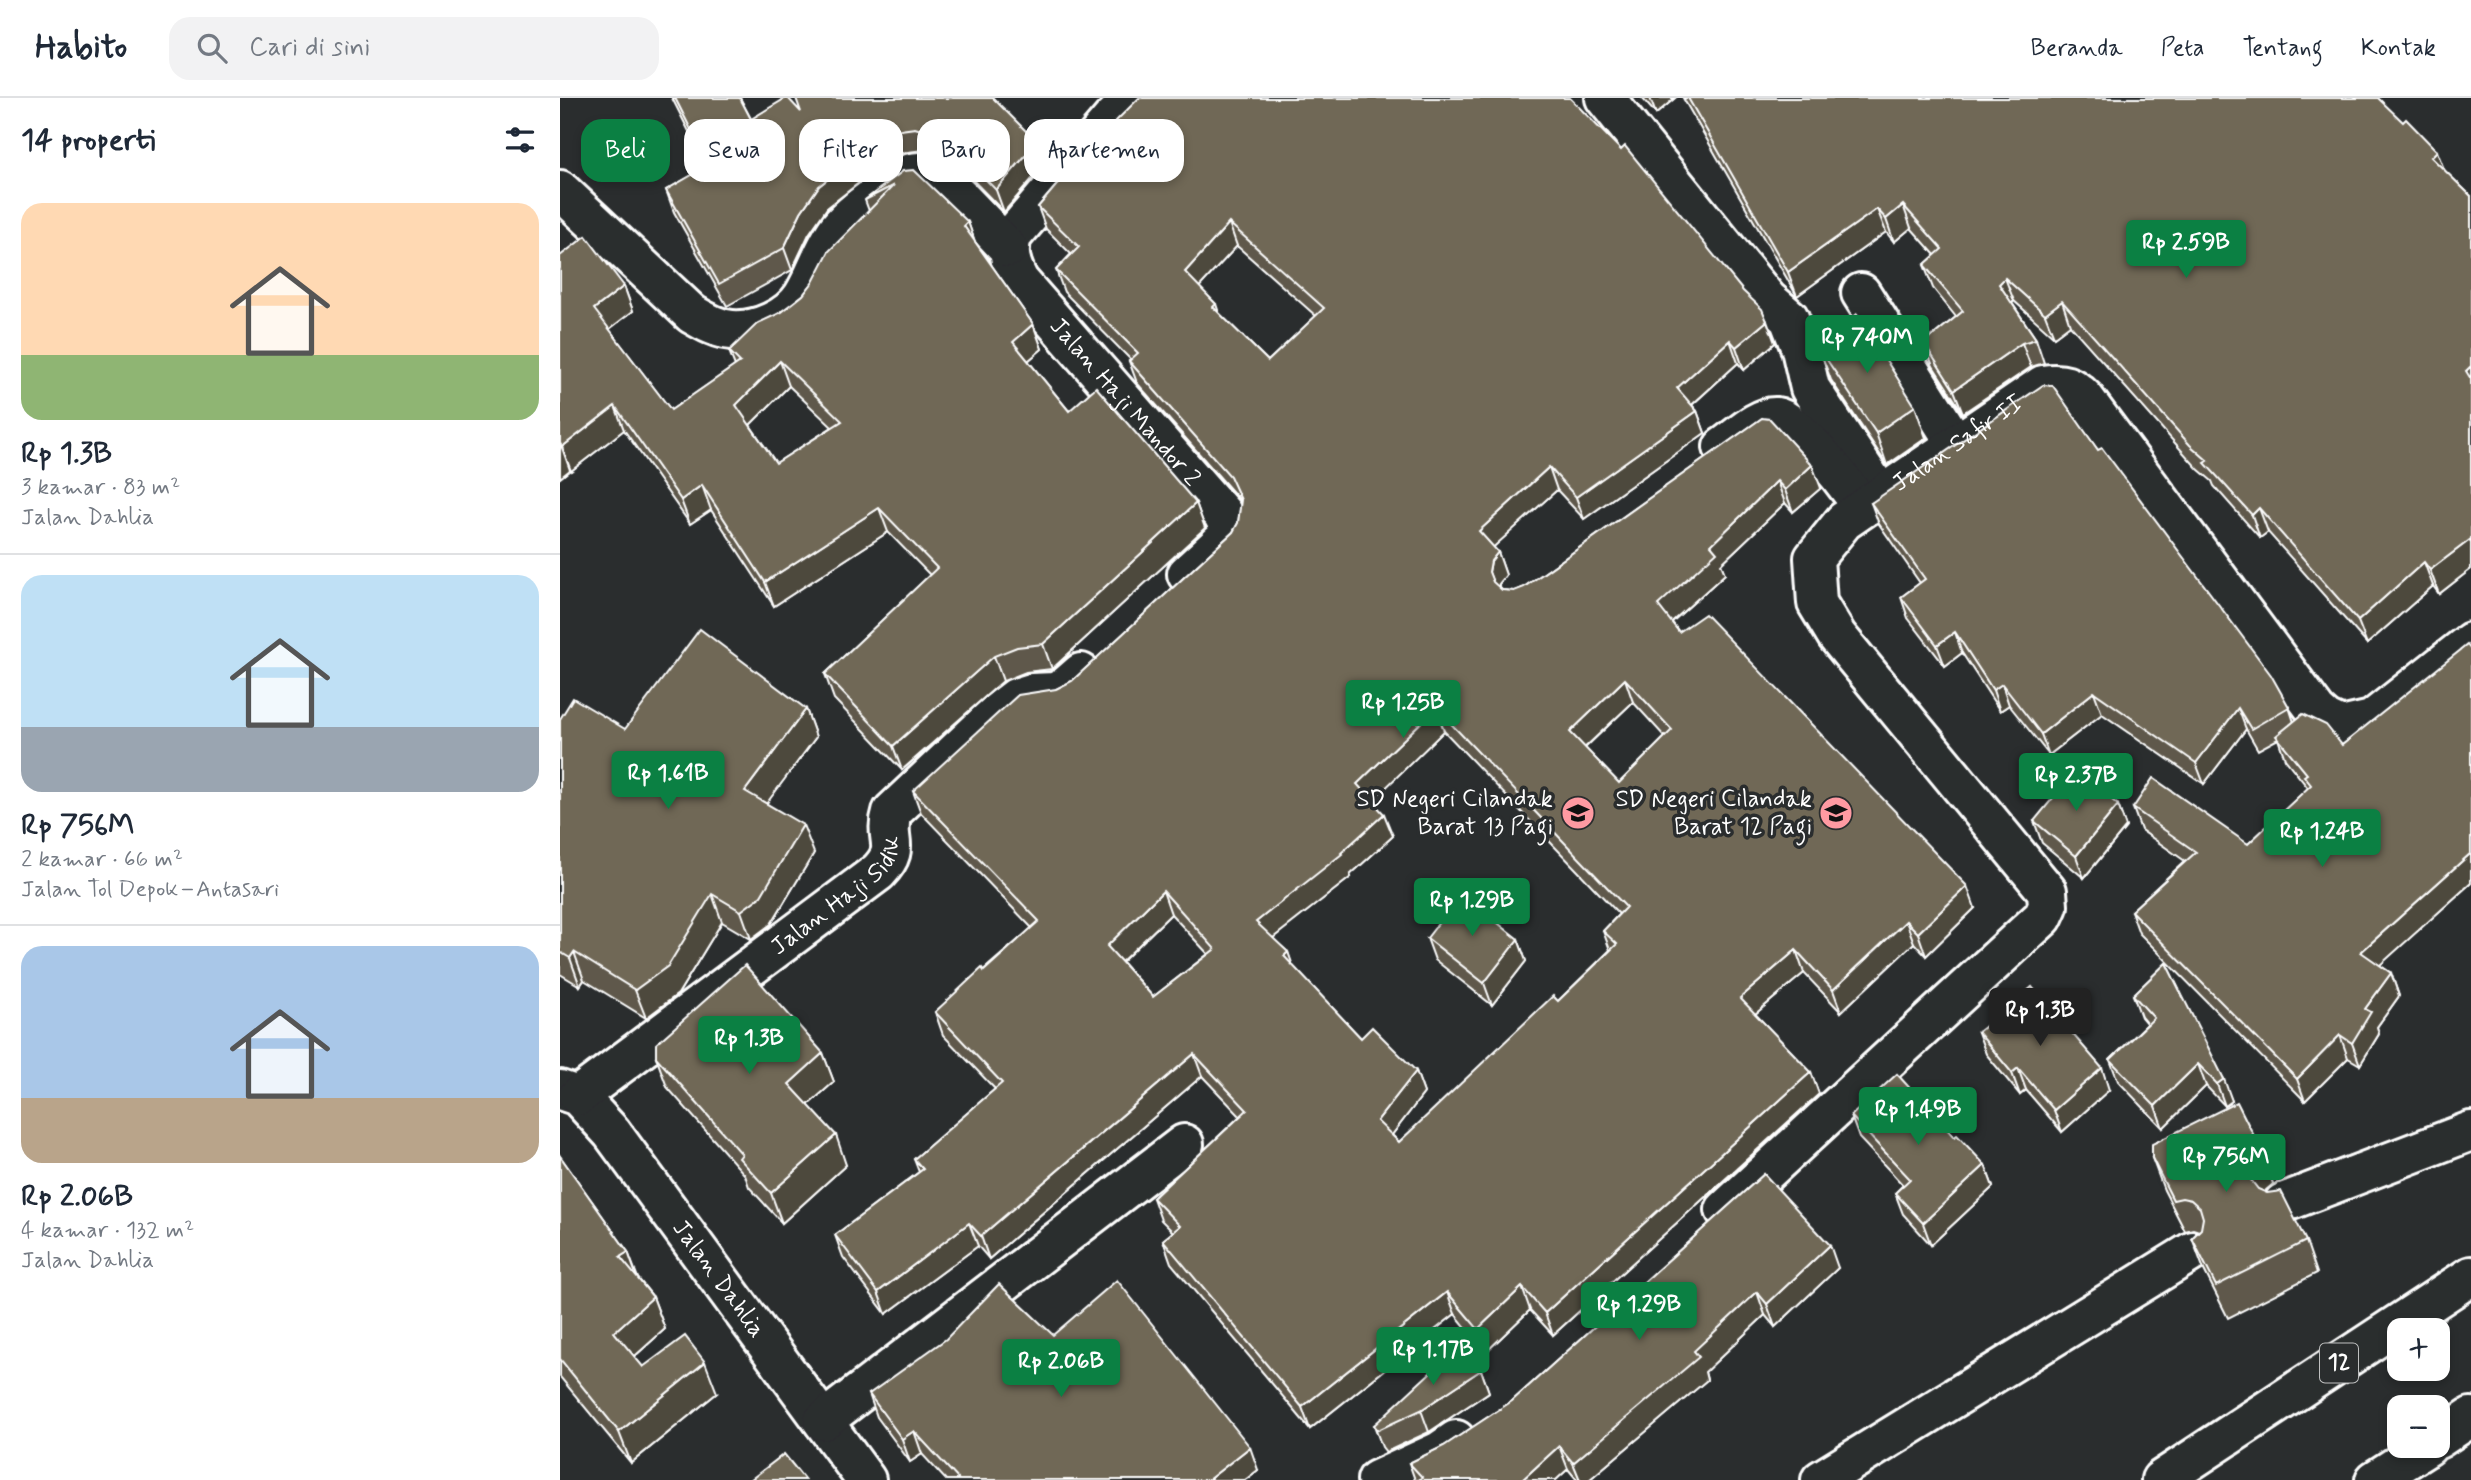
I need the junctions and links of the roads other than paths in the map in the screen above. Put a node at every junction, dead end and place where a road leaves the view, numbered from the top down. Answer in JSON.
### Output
{"nodes":[{"id":1,"x":1134,"y":98,"type":"edge"},
{"id":2,"x":1605,"y":98,"type":"edge"},
{"id":3,"x":560,"y":190,"type":"edge"},
{"id":4,"x":1008,"y":248,"type":"junction"},
{"id":5,"x":1861,"y":293,"type":"dead end"},
{"id":6,"x":1956,"y":444,"type":"junction"},
{"id":7,"x":1695,"y":467,"type":"edge"},
{"id":8,"x":1872,"y":501,"type":"junction"},
{"id":9,"x":1166,"y":594,"type":"edge"},
{"id":10,"x":2471,"y":642,"type":"edge"},
{"id":11,"x":1105,"y":650,"type":"edge"},
{"id":12,"x":569,"y":1093,"type":"edge"},
{"id":13,"x":2471,"y":1131,"type":"edge"},
{"id":14,"x":1184,"y":1144,"type":"dead end"},
{"id":15,"x":2283,"y":1203,"type":"edge"},
{"id":16,"x":1700,"y":1233,"type":"edge"},
{"id":17,"x":2193,"y":1251,"type":"edge"},
{"id":18,"x":2471,"y":1276,"type":"edge"},
{"id":19,"x":2471,"y":1417,"type":"edge"},
{"id":20,"x":823,"y":1421,"type":"junction"},
{"id":21,"x":1484,"y":1422,"type":"edge"},
{"id":22,"x":2450,"y":1431,"type":"edge"},
{"id":23,"x":2409,"y":1458,"type":"edge"},
{"id":24,"x":866,"y":1480,"type":"edge"},
{"id":25,"x":1377,"y":1480,"type":"edge"},
{"id":26,"x":1821,"y":1480,"type":"edge"},
{"id":27,"x":2161,"y":1480,"type":"edge"},
{"id":28,"x":2375,"y":1480,"type":"edge"}],
"edges":[{"from":1,"to":4,"type":"main road"},
{"from":2,"to":8,"type":"main road"},
{"from":3,"to":4,"type":"main road"},
{"from":4,"to":9,"type":"main road","name":"Jalan Haji Mandor 2"},
{"from":5,"to":6,"type":"main road"},
{"from":6,"to":8,"type":"main road","name":"Jalan Safir II"},
{"from":6,"to":10,"type":"main road","name":"Jalan Safir II"},
{"from":7,"to":8,"type":"main road"},
{"from":8,"to":16,"type":"main road","name":"Jalan Safir II"},
{"from":11,"to":12,"type":"main road","name":"Jalan Haji Sidik"},
{"from":12,"to":20,"type":"main road","name":"Jalan Dahlia"},
{"from":13,"to":15,"type":"main road"},
{"from":14,"to":20,"type":"main road"},
{"from":17,"to":26,"type":"main road"},
{"from":18,"to":27,"type":"main road","number":"12"},
{"from":19,"to":22,"type":"main road"},
{"from":20,"to":24,"type":"main road","name":"Jalan Dahlia"},
{"from":21,"to":25,"type":"main road"},
{"from":23,"to":28,"type":"main road"}]}
